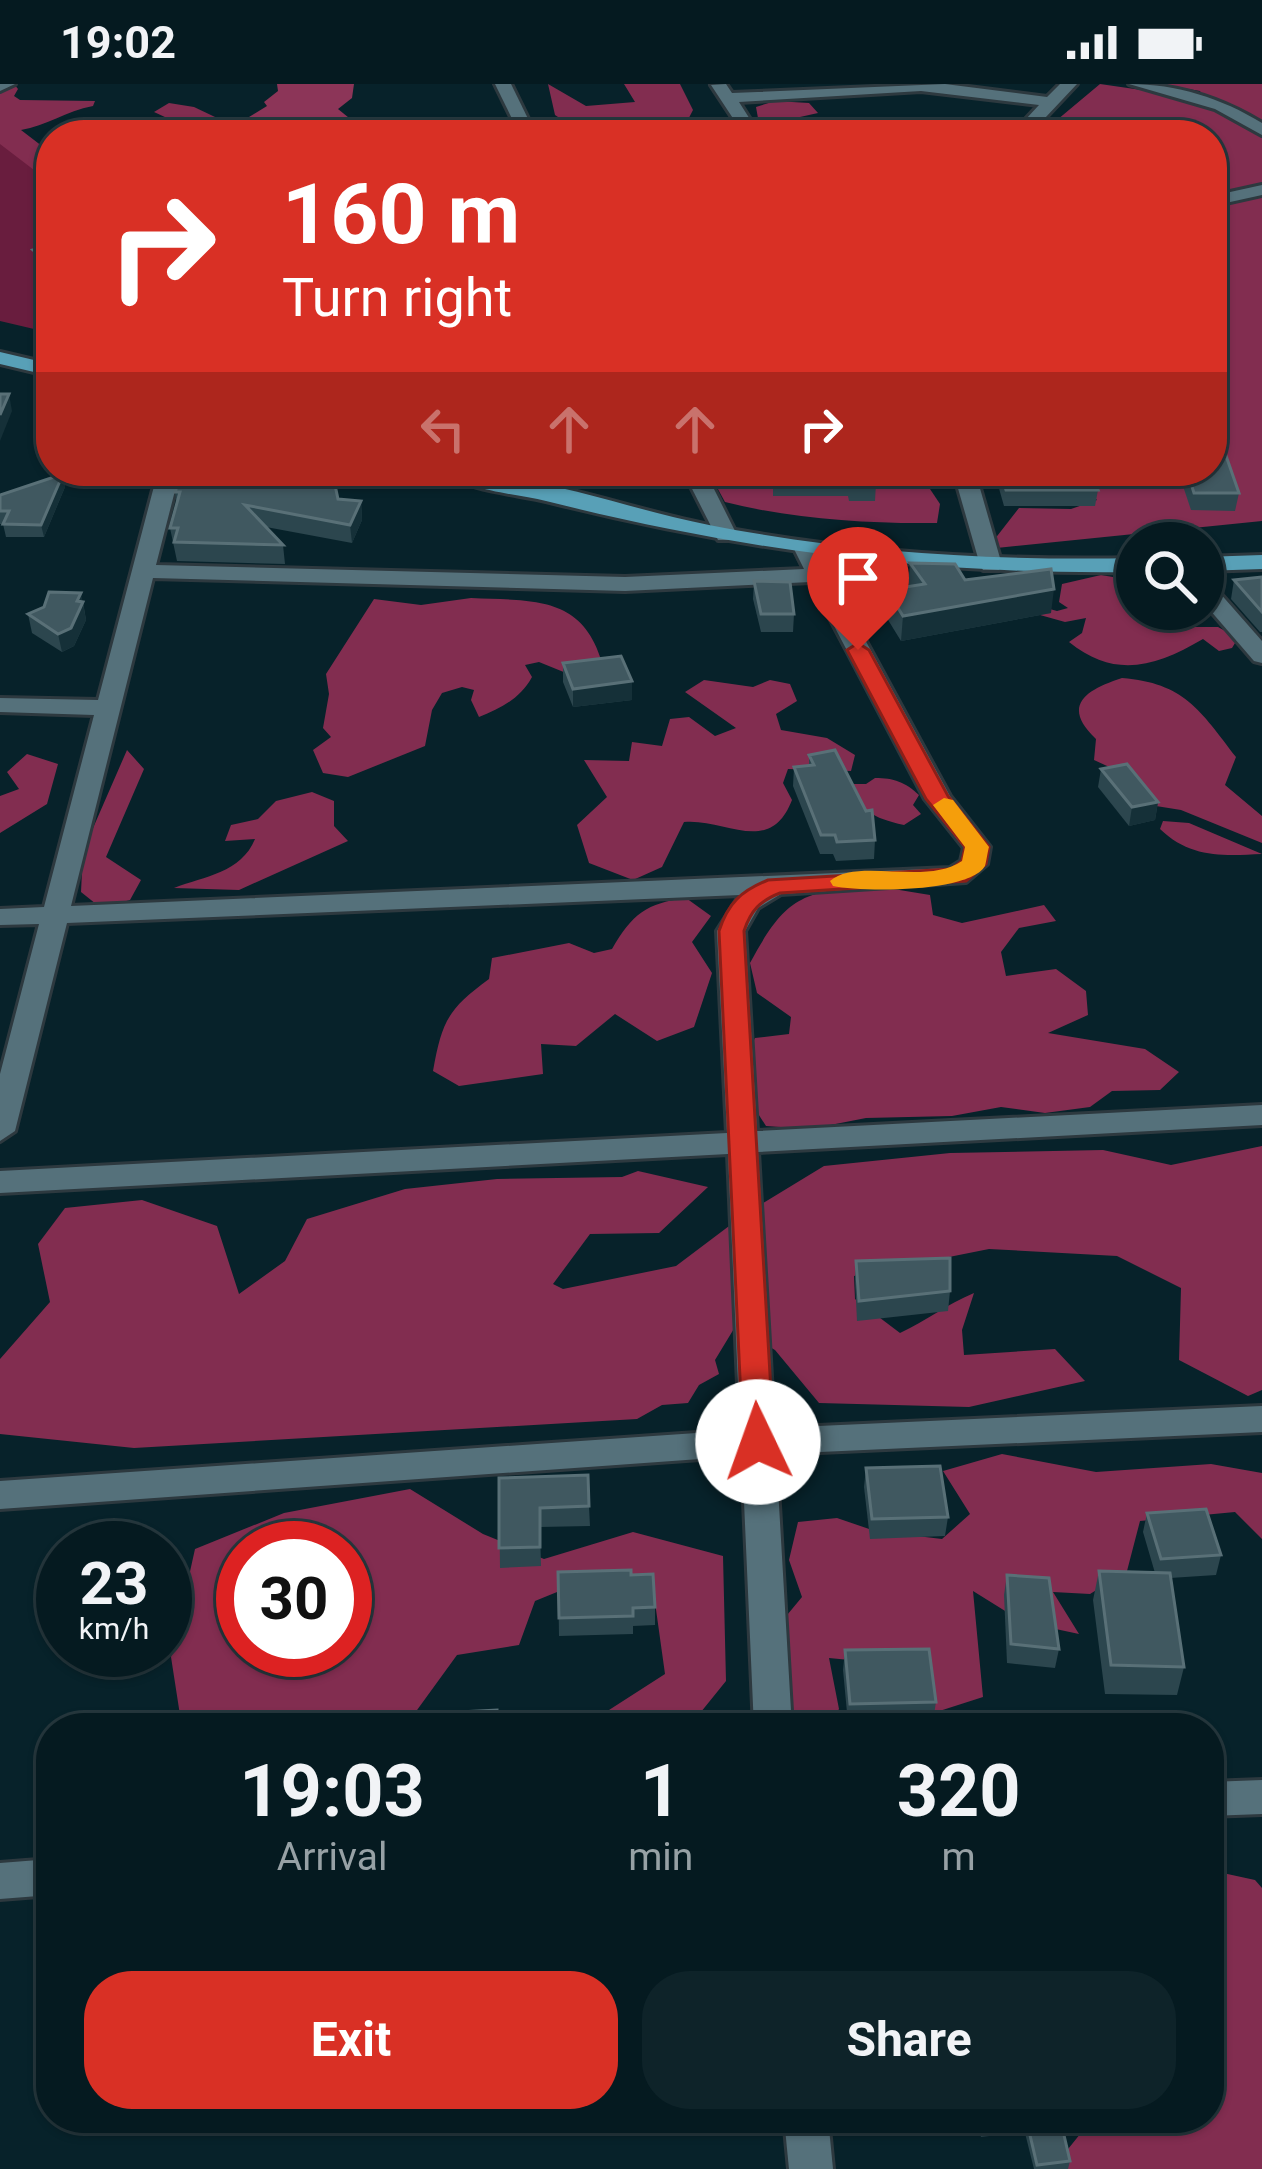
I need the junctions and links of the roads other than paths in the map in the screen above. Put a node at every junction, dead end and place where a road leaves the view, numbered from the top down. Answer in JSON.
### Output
{"nodes":[{"id":1,"x":503,"y":84,"type":"edge"},
{"id":2,"x":1069,"y":84,"type":"edge"},
{"id":3,"x":1137,"y":84,"type":"edge"},
{"id":4,"x":724,"y":91,"type":"edge"},
{"id":5,"x":1051,"y":102,"type":"junction"},
{"id":6,"x":521,"y":120,"type":"edge"},
{"id":7,"x":742,"y":120,"type":"edge"},
{"id":8,"x":1034,"y":120,"type":"edge"},
{"id":9,"x":1262,"y":130,"type":"edge"},
{"id":10,"x":1262,"y":190,"type":"edge"},
{"id":11,"x":1227,"y":198,"type":"edge"},
{"id":12,"x":0,"y":358,"type":"edge"},
{"id":13,"x":36,"y":366,"type":"edge"},
{"id":14,"x":166,"y":486,"type":"edge"},
{"id":15,"x":516,"y":486,"type":"edge"},
{"id":16,"x":702,"y":486,"type":"edge"},
{"id":17,"x":968,"y":486,"type":"edge"},
{"id":18,"x":726,"y":535,"type":"junction"},
{"id":19,"x":812,"y":562,"type":"junction"},
{"id":20,"x":1262,"y":562,"type":"edge"},
{"id":21,"x":1224,"y":563,"type":"edge"},
{"id":22,"x":992,"y":565,"type":"junction"},
{"id":23,"x":1116,"y":565,"type":"edge"},
{"id":24,"x":144,"y":571,"type":"junction"},
{"id":25,"x":1224,"y":612,"type":"edge"},
{"id":26,"x":1262,"y":656,"type":"edge"},
{"id":27,"x":0,"y":705,"type":"edge"},
{"id":28,"x":108,"y":708,"type":"junction"},
{"id":29,"x":777,"y":886,"type":"junction"},
{"id":30,"x":0,"y":917,"type":"edge"},
{"id":31,"x":54,"y":917,"type":"junction"},
{"id":32,"x":1262,"y":1115,"type":"edge"},
{"id":33,"x":0,"y":1131,"type":"edge"},
{"id":34,"x":742,"y":1145,"type":"junction"},
{"id":35,"x":0,"y":1182,"type":"edge"},
{"id":36,"x":1262,"y":1419,"type":"edge"},
{"id":37,"x":758,"y":1442,"type":"junction"},
{"id":38,"x":0,"y":1496,"type":"edge"},
{"id":39,"x":772,"y":1713,"type":"edge"},
{"id":40,"x":1262,"y":1797,"type":"edge"},
{"id":41,"x":1224,"y":1798,"type":"edge"},
{"id":42,"x":36,"y":1878,"type":"edge"},
{"id":43,"x":0,"y":1881,"type":"edge"},
{"id":44,"x":807,"y":2133,"type":"edge"},
{"id":45,"x":811,"y":2169,"type":"edge"}],
"edges":[{"from":1,"to":6,"type":"street"},
{"from":2,"to":5,"type":"street"},
{"from":3,"to":9,"type":"street"},
{"from":4,"to":5,"type":"street"},
{"from":4,"to":7,"type":"street"},
{"from":5,"to":8,"type":"street"},
{"from":10,"to":11,"type":"street"},
{"from":12,"to":13,"type":"main road"},
{"from":14,"to":24,"type":"street"},
{"from":15,"to":18,"type":"main road"},
{"from":16,"to":18,"type":"street"},
{"from":17,"to":22,"type":"street"},
{"from":18,"to":19,"type":"main road"},
{"from":19,"to":22,"type":"main road"},
{"from":19,"to":24,"type":"street"},
{"from":19,"to":29,"type":"street"},
{"from":20,"to":21,"type":"main road"},
{"from":22,"to":23,"type":"main road"},
{"from":24,"to":28,"type":"street"},
{"from":25,"to":26,"type":"street"},
{"from":27,"to":28,"type":"street"},
{"from":28,"to":31,"type":"street"},
{"from":29,"to":31,"type":"street"},
{"from":29,"to":34,"type":"street"},
{"from":30,"to":31,"type":"street"},
{"from":31,"to":33,"type":"street"},
{"from":32,"to":34,"type":"street"},
{"from":34,"to":35,"type":"street"},
{"from":34,"to":37,"type":"street"},
{"from":36,"to":37,"type":"street"},
{"from":37,"to":38,"type":"street"},
{"from":37,"to":39,"type":"street"},
{"from":40,"to":41,"type":"street"},
{"from":42,"to":43,"type":"street"},
{"from":44,"to":45,"type":"street"}]}
